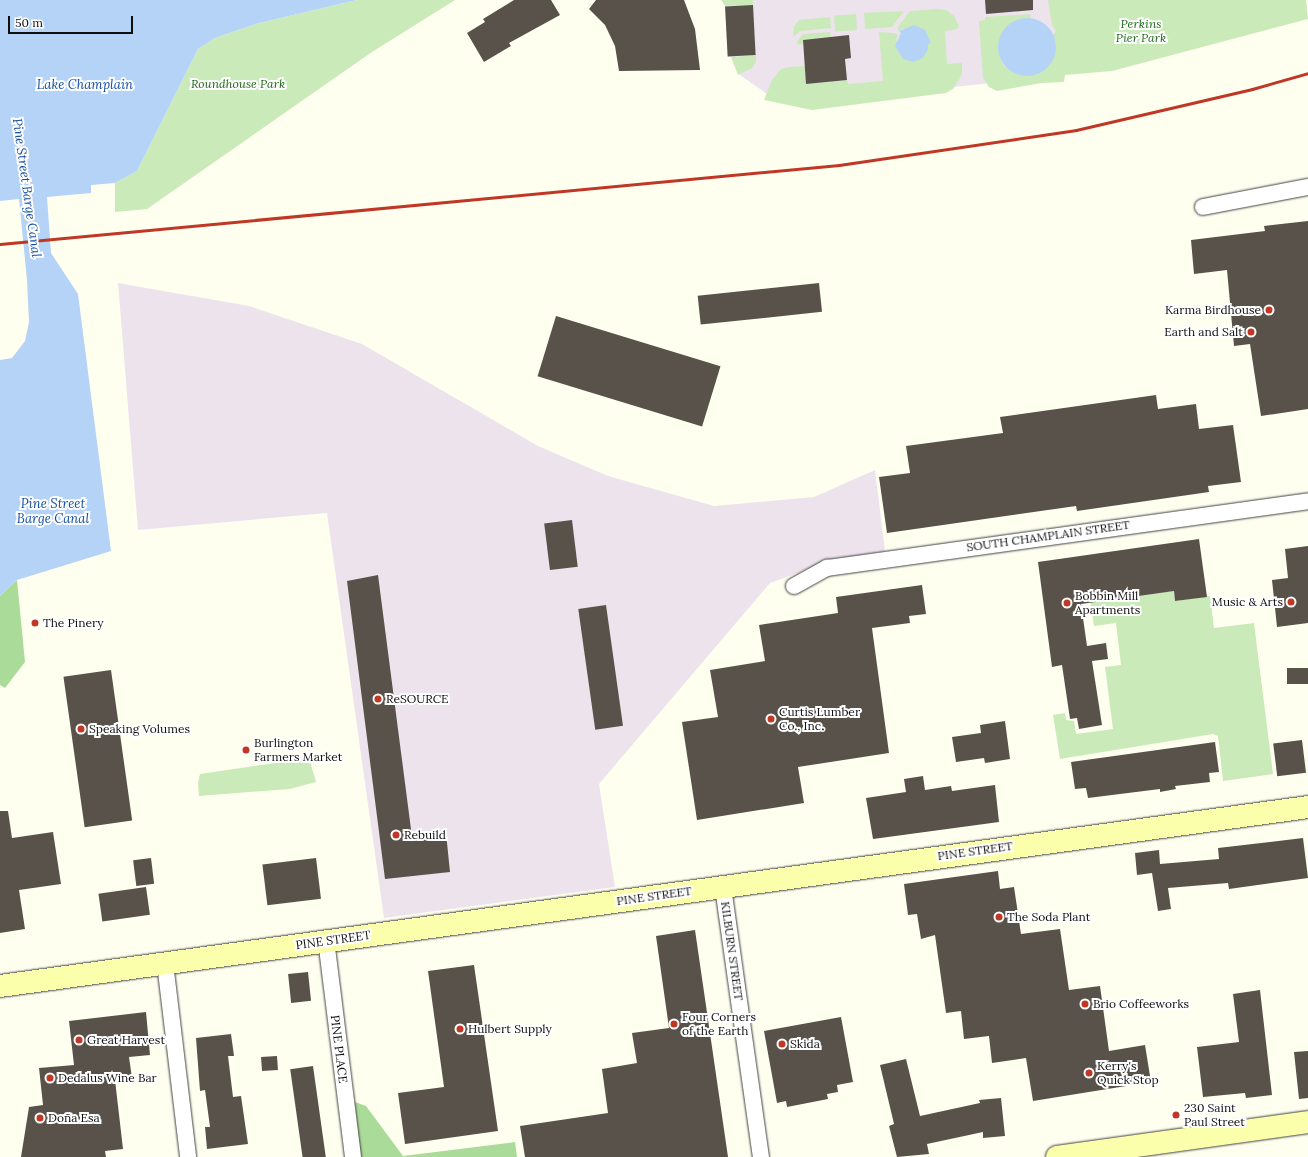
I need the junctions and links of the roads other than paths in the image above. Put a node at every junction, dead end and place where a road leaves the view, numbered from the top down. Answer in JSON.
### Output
{"nodes":[{"id":1,"x":1308,"y":187,"type":"edge"},
{"id":2,"x":1203,"y":207,"type":"dead end"},
{"id":3,"x":1308,"y":501,"type":"edge"},
{"id":4,"x":794,"y":586,"type":"dead end"},
{"id":5,"x":1308,"y":807,"type":"edge"},
{"id":6,"x":723,"y":887,"type":"junction"},
{"id":7,"x":326,"y":940,"type":"junction"},
{"id":8,"x":165,"y":963,"type":"junction"},
{"id":9,"x":0,"y":986,"type":"edge"},
{"id":10,"x":1308,"y":1122,"type":"edge"},
{"id":11,"x":188,"y":1157,"type":"edge"},
{"id":12,"x":353,"y":1157,"type":"edge"},
{"id":13,"x":762,"y":1157,"type":"edge"},
{"id":14,"x":1058,"y":1157,"type":"edge"}],
"edges":[{"from":1,"to":2,"type":"street"},
{"from":3,"to":4,"type":"street","name":"SOUTH CHAMPLAIN STREET"},
{"from":5,"to":6,"type":"main road","name":"PINE STREET"},
{"from":6,"to":7,"type":"main road","name":"PINE STREET"},
{"from":6,"to":13,"type":"street","name":"KILBURN STREET"},
{"from":7,"to":8,"type":"main road","name":"PINE STREET"},
{"from":7,"to":12,"type":"street","name":"PINE PLACE"},
{"from":8,"to":9,"type":"main road","name":"PINE STREET"},
{"from":8,"to":11,"type":"street"},
{"from":10,"to":14,"type":"main road"}]}
